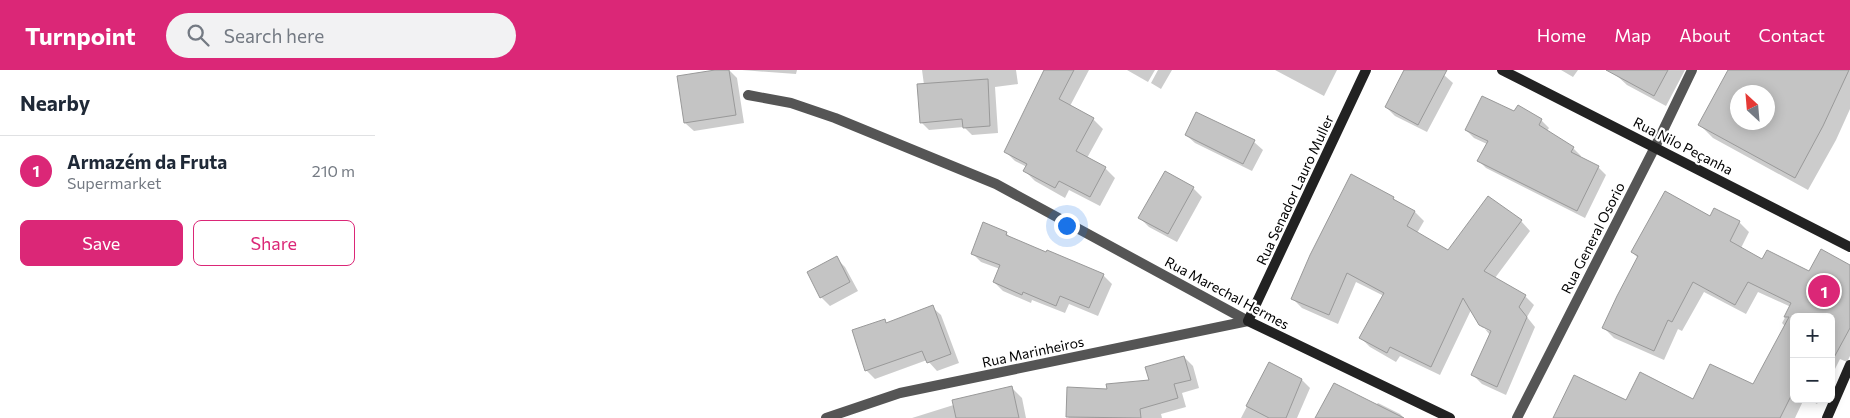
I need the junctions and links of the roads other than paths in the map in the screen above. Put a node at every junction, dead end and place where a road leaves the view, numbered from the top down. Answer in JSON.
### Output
{"nodes":[{"id":1,"x":1367,"y":70,"type":"edge"},
{"id":2,"x":1502,"y":70,"type":"edge"},
{"id":3,"x":1691,"y":70,"type":"edge"},
{"id":4,"x":748,"y":95,"type":"dead end"},
{"id":5,"x":1655,"y":147,"type":"junction"},
{"id":6,"x":1850,"y":247,"type":"edge"},
{"id":7,"x":1247,"y":321,"type":"junction"},
{"id":8,"x":1850,"y":366,"type":"edge"},
{"id":9,"x":826,"y":418,"type":"edge"},
{"id":10,"x":1450,"y":418,"type":"edge"},
{"id":11,"x":1517,"y":418,"type":"edge"},
{"id":12,"x":1827,"y":418,"type":"edge"}],
"edges":[{"from":1,"to":7,"type":"street","name":"Rua Senador Lauro Muller"},
{"from":2,"to":5,"type":"street","name":"Rua Nilo Peçanha"},
{"from":3,"to":5,"type":"street","name":"Rua General Osorio"},
{"from":4,"to":7,"type":"street","name":"Rua Marechal Hermes"},
{"from":5,"to":6,"type":"street","name":"Rua Nilo Peçanha"},
{"from":5,"to":11,"type":"street","name":"Rua General Osorio"},
{"from":7,"to":9,"type":"street","name":"Rua Marinheiros"},
{"from":7,"to":10,"type":"street","name":"Rua Marechal Hermes"},
{"from":8,"to":12,"type":"street"}]}
